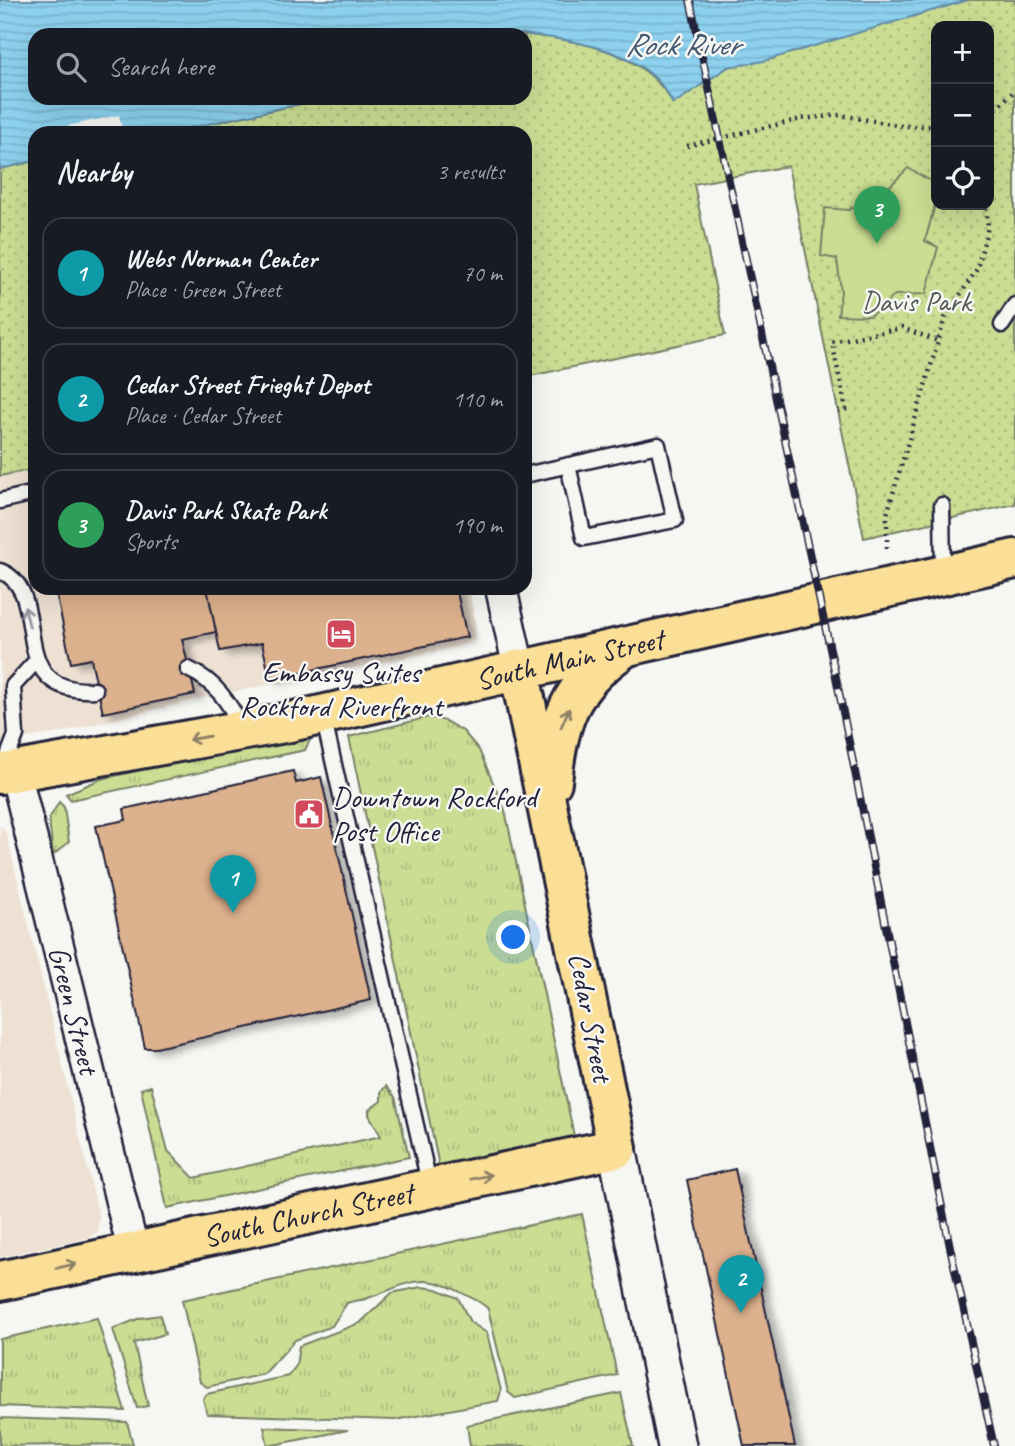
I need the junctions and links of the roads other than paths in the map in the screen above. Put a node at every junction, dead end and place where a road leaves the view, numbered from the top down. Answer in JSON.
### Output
{"nodes":[{"id":1,"x":1015,"y":305,"type":"edge"},
{"id":2,"x":1002,"y":325,"type":"dead end"},
{"id":3,"x":568,"y":465,"type":"junction"},
{"id":4,"x":532,"y":473,"type":"edge"},
{"id":5,"x":28,"y":495,"type":"edge"},
{"id":6,"x":0,"y":501,"type":"edge"},
{"id":7,"x":942,"y":505,"type":"dead end"},
{"id":8,"x":1015,"y":559,"type":"edge"},
{"id":9,"x":0,"y":571,"type":"edge"},
{"id":10,"x":943,"y":575,"type":"junction"},
{"id":11,"x":503,"y":595,"type":"edge"},
{"id":12,"x":625,"y":646,"type":"junction"},
{"id":13,"x":36,"y":661,"type":"junction"},
{"id":14,"x":188,"y":669,"type":"dead end"},
{"id":15,"x":519,"y":669,"type":"junction"},
{"id":16,"x":95,"y":690,"type":"dead end"},
{"id":17,"x":322,"y":714,"type":"junction"},
{"id":18,"x":242,"y":730,"type":"junction"},
{"id":19,"x":6,"y":760,"type":"edge"},
{"id":20,"x":549,"y":809,"type":"junction"},
{"id":21,"x":617,"y":1148,"type":"junction"},
{"id":22,"x":430,"y":1188,"type":"junction"},
{"id":23,"x":133,"y":1250,"type":"junction"},
{"id":24,"x":0,"y":1281,"type":"edge"},
{"id":25,"x":677,"y":1446,"type":"edge"}],
"edges":[{"from":1,"to":2,"type":"lane"},
{"from":3,"to":3,"type":"lane"},
{"from":3,"to":4,"type":"lane"},
{"from":5,"to":6,"type":"lane"},
{"from":7,"to":10,"type":"lane"},
{"from":8,"to":10,"type":"main road","name":"South Main Street"},
{"from":13,"to":9,"type":"lane","one_way":true},
{"from":10,"to":12,"type":"main road","name":"South Main Street"},
{"from":11,"to":15,"type":"street","name":"Cedar Street"},
{"from":12,"to":15,"type":"main road","name":"South Main Street"},
{"from":20,"to":12,"type":"main road","one_way":true},
{"from":13,"to":16,"type":"lane"},
{"from":13,"to":19,"type":"lane"},
{"from":14,"to":18,"type":"lane"},
{"from":15,"to":17,"type":"main road","name":"South Main Street"},
{"from":15,"to":20,"type":"main road","name":"Cedar Street"},
{"from":17,"to":18,"type":"main road","name":"South Main Street"},
{"from":17,"to":22,"type":"lane"},
{"from":18,"to":19,"type":"main road","name":"South Main Street","one_way":true},
{"from":19,"to":23,"type":"street","name":"Green Street"},
{"from":20,"to":21,"type":"main road","name":"Cedar Street"},
{"from":22,"to":21,"type":"main road","name":"South Church Street","one_way":true},
{"from":21,"to":25,"type":"street","name":"Cedar Street"},
{"from":22,"to":23,"type":"main road","name":"South Church Street"},
{"from":24,"to":23,"type":"main road","name":"South Church Street","one_way":true}]}
